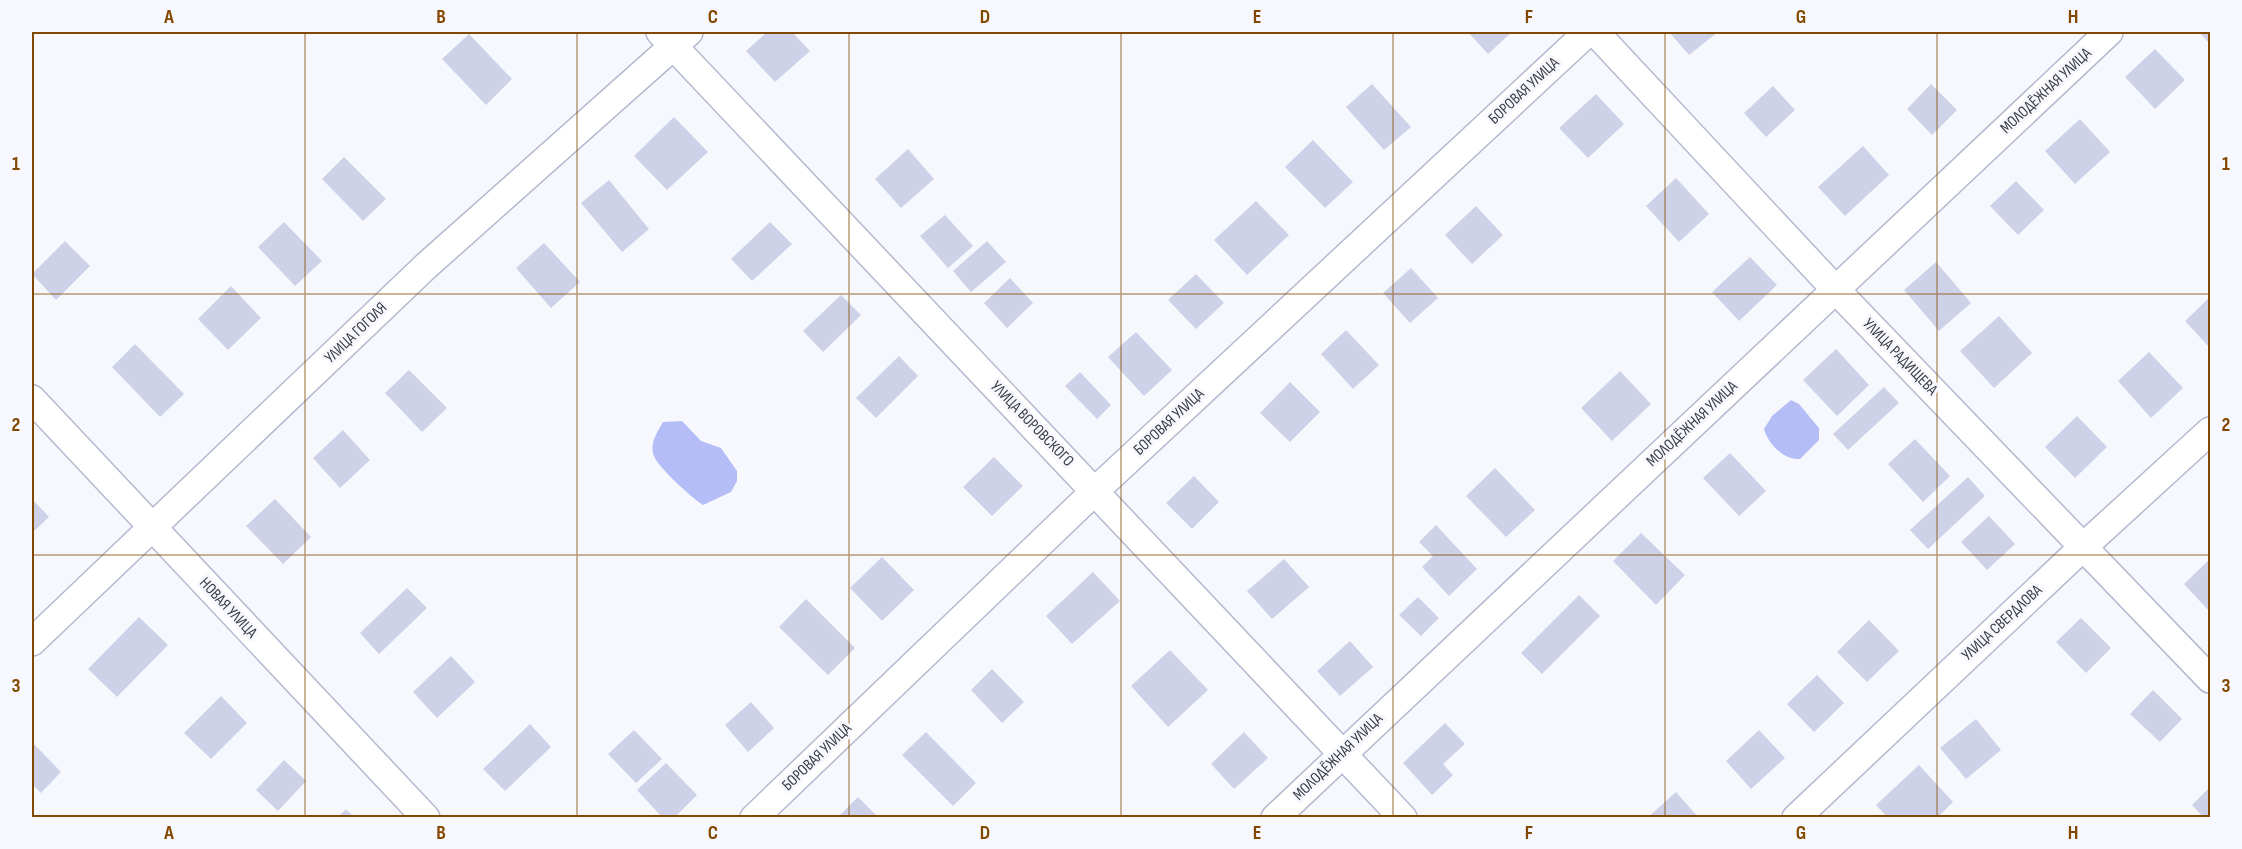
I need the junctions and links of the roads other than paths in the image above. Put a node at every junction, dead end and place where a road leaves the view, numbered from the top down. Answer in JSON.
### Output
{"nodes":[{"id":1,"x":1588,"y":32,"type":"edge"},
{"id":2,"x":1595,"y":32,"type":"edge"},
{"id":3,"x":2109,"y":32,"type":"edge"},
{"id":4,"x":675,"y":36,"type":"edge"},
{"id":5,"x":1835,"y":289,"type":"junction"},
{"id":6,"x":32,"y":399,"type":"edge"},
{"id":7,"x":2211,"y":431,"type":"edge"},
{"id":8,"x":1096,"y":490,"type":"junction"},
{"id":9,"x":152,"y":528,"type":"junction"},
{"id":10,"x":2082,"y":548,"type":"junction"},
{"id":11,"x":32,"y":642,"type":"edge"},
{"id":12,"x":2211,"y":679,"type":"edge"},
{"id":13,"x":1343,"y":753,"type":"junction"},
{"id":14,"x":426,"y":818,"type":"edge"},
{"id":15,"x":754,"y":818,"type":"edge"},
{"id":16,"x":1275,"y":818,"type":"edge"},
{"id":17,"x":1403,"y":818,"type":"edge"},
{"id":18,"x":1796,"y":818,"type":"edge"}],
"edges":[{"from":1,"to":8,"type":"street","name":"БОРОВАЯ УЛИЦА"},
{"from":2,"to":5,"type":"street","name":"УЛИЦА РАДИЩЕВА"},
{"from":3,"to":5,"type":"street","name":"МОЛОДЁЖНАЯ УЛИЦА"},
{"from":4,"to":8,"type":"street","name":"УЛИЦА ВОРОВСКОГО"},
{"from":4,"to":9,"type":"street","name":"УЛИЦА ГОГОЛЯ"},
{"from":5,"to":10,"type":"street","name":"УЛИЦА РАДИЩЕВА"},
{"from":5,"to":13,"type":"street","name":"МОЛОДЁЖНАЯ УЛИЦА"},
{"from":6,"to":9,"type":"street","name":"НОВАЯ УЛИЦА"},
{"from":7,"to":10,"type":"street","name":"УЛИЦА СВЕРДЛОВА"},
{"from":8,"to":13,"type":"street","name":"УЛИЦА ВОРОВСКОГО"},
{"from":8,"to":15,"type":"street","name":"БОРОВАЯ УЛИЦА"},
{"from":9,"to":11,"type":"street","name":"УЛИЦА ГОГОЛЯ"},
{"from":9,"to":14,"type":"street","name":"НОВАЯ УЛИЦА"},
{"from":10,"to":12,"type":"street","name":"УЛИЦА РАДИЩЕВА"},
{"from":10,"to":18,"type":"street","name":"УЛИЦА СВЕРДЛОВА"},
{"from":13,"to":16,"type":"street","name":"МОЛОДЁЖНАЯ УЛИЦА"},
{"from":13,"to":17,"type":"street","name":"УЛИЦА ВОРОВСКОГО"}]}
